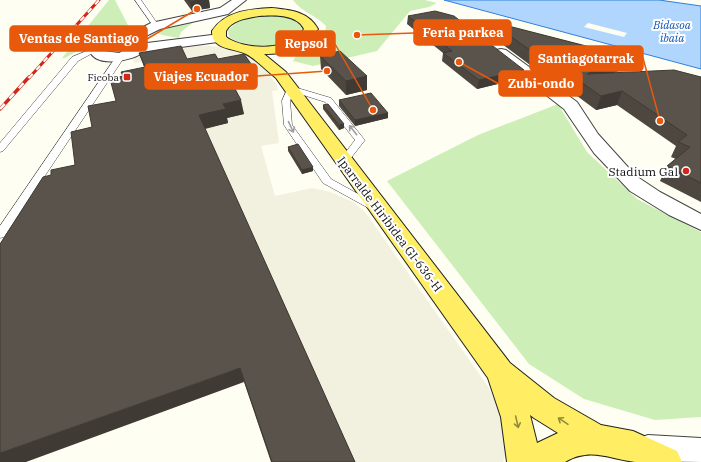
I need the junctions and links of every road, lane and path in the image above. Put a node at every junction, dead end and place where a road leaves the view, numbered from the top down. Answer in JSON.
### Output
{"nodes":[{"id":1,"x":138,"y":0,"type":"edge"},
{"id":2,"x":225,"y":0,"type":"edge"},
{"id":3,"x":240,"y":0,"type":"edge"},
{"id":4,"x":272,"y":0,"type":"edge"},
{"id":5,"x":277,"y":0,"type":"edge"},
{"id":6,"x":250,"y":14,"type":"junction"},
{"id":7,"x":292,"y":15,"type":"junction"},
{"id":8,"x":209,"y":16,"type":"junction"},
{"id":9,"x":156,"y":26,"type":"junction"},
{"id":10,"x":220,"y":38,"type":"junction"},
{"id":11,"x":136,"y":43,"type":"junction"},
{"id":12,"x":291,"y":46,"type":"junction"},
{"id":13,"x":491,"y":46,"type":"edge"},
{"id":14,"x":96,"y":50,"type":"junction"},
{"id":15,"x":250,"y":50,"type":"junction"},
{"id":16,"x":121,"y":56,"type":"junction"},
{"id":17,"x":286,"y":82,"type":"junction"},
{"id":18,"x":0,"y":149,"type":"edge"},
{"id":19,"x":380,"y":210,"type":"junction"},
{"id":20,"x":701,"y":223,"type":"edge"},
{"id":21,"x":0,"y":234,"type":"edge"},
{"id":22,"x":500,"y":372,"type":"junction"},
{"id":23,"x":597,"y":440,"type":"junction"},
{"id":24,"x":701,"y":454,"type":"edge"},
{"id":25,"x":653,"y":456,"type":"edge"},
{"id":26,"x":523,"y":462,"type":"edge"},
{"id":27,"x":537,"y":462,"type":"edge"}],
"edges":[{"from":1,"to":9,"type":"lane"},
{"from":2,"to":8,"type":"street"},
{"from":3,"to":8,"type":"street"},
{"from":4,"to":6,"type":"main road","name":"Iparralde Hiribidea GI-636-H"},
{"from":5,"to":7,"type":"main road","name":"Iparralde Hiribidea GI-636-H"},
{"from":6,"to":7,"type":"main road","name":"Iparralde Hiribidea GI-636-H"},
{"from":6,"to":10,"type":"main road","name":"Iparralde Hiribidea GI-636-H"},
{"from":7,"to":12,"type":"main road","name":"Iparralde Hiribidea GI-636-H"},
{"from":8,"to":9,"type":"street"},
{"from":9,"to":11,"type":"street"},
{"from":10,"to":11,"type":"street"},
{"from":10,"to":15,"type":"main road","name":"Iparralde Hiribidea GI-636-H"},
{"from":11,"to":14,"type":"street"},
{"from":11,"to":16,"type":"street"},
{"from":12,"to":15,"type":"main road","name":"Iparralde Hiribidea GI-636-H"},
{"from":12,"to":17,"type":"main road","name":"Iparralde Hiribidea GI-636-H"},
{"from":13,"to":20,"type":"street"},
{"from":14,"to":16,"type":"street"},
{"from":14,"to":18,"type":"lane"},
{"from":15,"to":17,"type":"main road","name":"Iparralde Hiribidea GI-636-H"},
{"from":16,"to":21,"type":"lane"},
{"from":17,"to":19,"type":"main road","name":"Iparralde Hiribidea GI-636-H"},
{"from":17,"to":19,"type":"lane","one_way":true},
{"from":19,"to":22,"type":"main road","name":"Iparralde Hiribidea GI-636-H"},
{"from":23,"to":22,"type":"main road","name":"Iparralde Hiribidea GI-636-H","one_way":true},
{"from":22,"to":26,"type":"main road","name":"Iparralde Hiribidea GI-636-H","one_way":true},
{"from":23,"to":25,"type":"main road"},
{"from":23,"to":27,"type":"main road"},
{"from":24,"to":25,"type":"street"}]}
